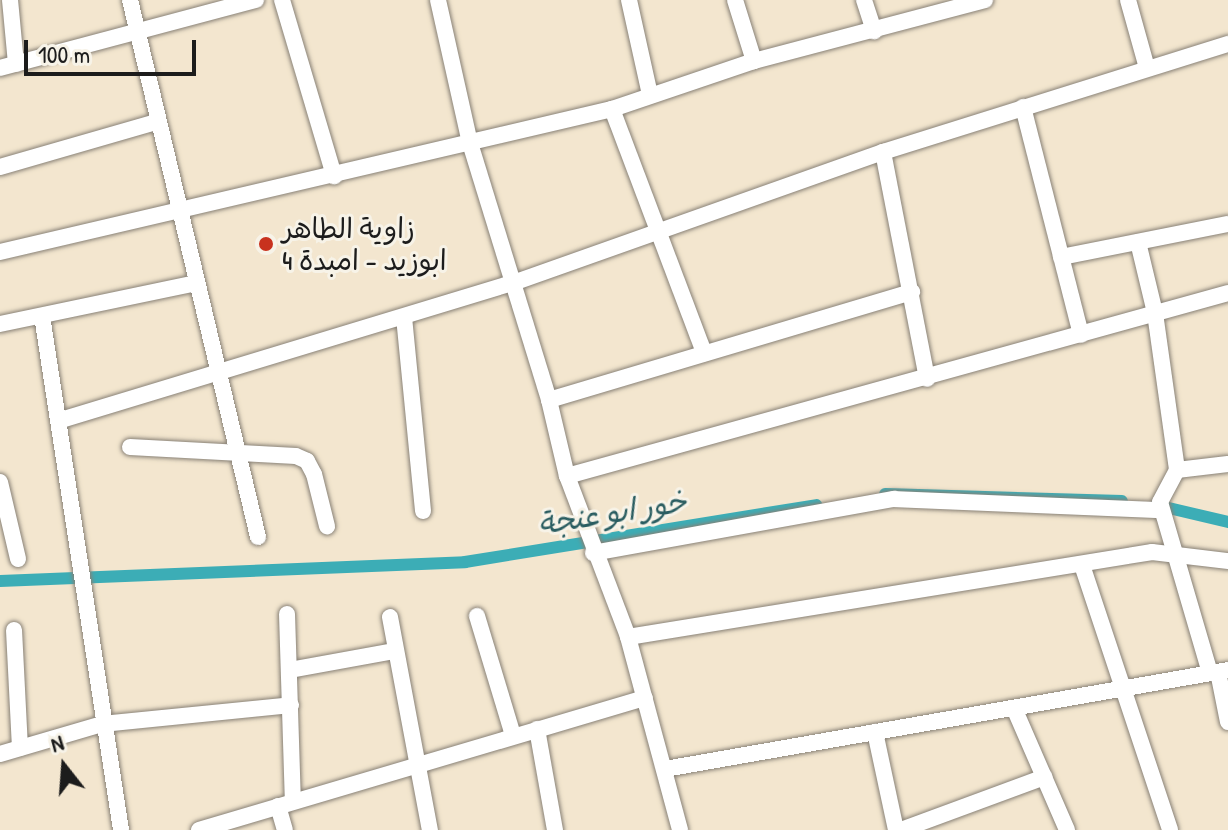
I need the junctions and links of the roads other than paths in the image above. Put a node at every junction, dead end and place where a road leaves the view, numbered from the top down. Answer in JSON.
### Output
{"nodes":[{"id":1,"x":10,"y":0,"type":"edge"},
{"id":2,"x":130,"y":0,"type":"edge"},
{"id":3,"x":256,"y":0,"type":"edge"},
{"id":4,"x":282,"y":0,"type":"edge"},
{"id":5,"x":438,"y":0,"type":"edge"},
{"id":6,"x":629,"y":0,"type":"edge"},
{"id":7,"x":735,"y":0,"type":"edge"},
{"id":8,"x":864,"y":0,"type":"edge"},
{"id":9,"x":1128,"y":0,"type":"edge"},
{"id":10,"x":975,"y":1,"type":"edge"},
{"id":11,"x":874,"y":31,"type":"junction"},
{"id":12,"x":137,"y":32,"type":"junction"},
{"id":13,"x":1228,"y":44,"type":"edge"},
{"id":14,"x":754,"y":61,"type":"junction"},
{"id":15,"x":8,"y":66,"type":"edge"},
{"id":16,"x":1147,"y":68,"type":"junction"},
{"id":17,"x":650,"y":95,"type":"junction"},
{"id":18,"x":1023,"y":107,"type":"junction"},
{"id":19,"x":612,"y":109,"type":"junction"},
{"id":20,"x":156,"y":122,"type":"junction"},
{"id":21,"x":470,"y":143,"type":"junction"},
{"id":22,"x":883,"y":152,"type":"junction"},
{"id":23,"x":0,"y":167,"type":"edge"},
{"id":24,"x":334,"y":176,"type":"junction"},
{"id":25,"x":178,"y":212,"type":"junction"},
{"id":26,"x":1228,"y":224,"type":"edge"},
{"id":27,"x":658,"y":227,"type":"junction"},
{"id":28,"x":1138,"y":242,"type":"junction"},
{"id":29,"x":0,"y":252,"type":"edge"},
{"id":30,"x":1061,"y":257,"type":"junction"},
{"id":31,"x":196,"y":283,"type":"junction"},
{"id":32,"x":513,"y":283,"type":"junction"},
{"id":33,"x":912,"y":292,"type":"junction"},
{"id":34,"x":1228,"y":293,"type":"edge"},
{"id":35,"x":1155,"y":313,"type":"junction"},
{"id":36,"x":42,"y":316,"type":"junction"},
{"id":37,"x":404,"y":317,"type":"junction"},
{"id":38,"x":0,"y":324,"type":"edge"},
{"id":39,"x":1081,"y":335,"type":"junction"},
{"id":40,"x":704,"y":353,"type":"junction"},
{"id":41,"x":220,"y":369,"type":"junction"},
{"id":42,"x":927,"y":379,"type":"junction"},
{"id":43,"x":549,"y":400,"type":"junction"},
{"id":44,"x":61,"y":420,"type":"junction"},
{"id":45,"x":130,"y":447,"type":"dead end"},
{"id":46,"x":239,"y":451,"type":"junction"},
{"id":47,"x":1228,"y":464,"type":"edge"},
{"id":48,"x":1177,"y":470,"type":"junction"},
{"id":49,"x":567,"y":476,"type":"junction"},
{"id":50,"x":0,"y":482,"type":"edge"},
{"id":51,"x":1160,"y":510,"type":"junction"},
{"id":52,"x":423,"y":511,"type":"dead end"},
{"id":53,"x":327,"y":526,"type":"dead end"},
{"id":54,"x":258,"y":537,"type":"dead end"},
{"id":55,"x":1176,"y":551,"type":"junction"},
{"id":56,"x":593,"y":553,"type":"junction"},
{"id":57,"x":18,"y":559,"type":"dead end"},
{"id":58,"x":1228,"y":561,"type":"edge"},
{"id":59,"x":1082,"y":565,"type":"junction"},
{"id":60,"x":287,"y":614,"type":"dead end"},
{"id":61,"x":477,"y":616,"type":"dead end"},
{"id":62,"x":390,"y":617,"type":"dead end"},
{"id":63,"x":14,"y":630,"type":"dead end"},
{"id":64,"x":628,"y":637,"type":"junction"},
{"id":65,"x":395,"y":651,"type":"junction"},
{"id":66,"x":290,"y":670,"type":"junction"},
{"id":67,"x":1218,"y":672,"type":"edge"},
{"id":68,"x":1119,"y":687,"type":"junction"},
{"id":69,"x":645,"y":698,"type":"junction"},
{"id":70,"x":291,"y":705,"type":"junction"},
{"id":71,"x":1014,"y":708,"type":"junction"},
{"id":72,"x":1228,"y":722,"type":"edge"},
{"id":73,"x":102,"y":724,"type":"junction"},
{"id":74,"x":537,"y":729,"type":"junction"},
{"id":75,"x":875,"y":732,"type":"junction"},
{"id":76,"x":513,"y":735,"type":"junction"},
{"id":77,"x":20,"y":748,"type":"junction"},
{"id":78,"x":0,"y":754,"type":"edge"},
{"id":79,"x":413,"y":763,"type":"junction"},
{"id":80,"x":665,"y":769,"type":"junction"},
{"id":81,"x":1044,"y":777,"type":"junction"},
{"id":82,"x":286,"y":803,"type":"junction"},
{"id":83,"x":121,"y":830,"type":"edge"},
{"id":84,"x":200,"y":830,"type":"edge"},
{"id":85,"x":285,"y":830,"type":"edge"},
{"id":86,"x":430,"y":830,"type":"edge"},
{"id":87,"x":555,"y":830,"type":"edge"},
{"id":88,"x":680,"y":830,"type":"edge"},
{"id":89,"x":898,"y":830,"type":"edge"},
{"id":90,"x":1067,"y":830,"type":"edge"},
{"id":91,"x":1170,"y":830,"type":"edge"}],
"edges":[{"from":1,"to":15,"type":"street"},
{"from":2,"to":12,"type":"street"},
{"from":3,"to":12,"type":"street"},
{"from":4,"to":24,"type":"street"},
{"from":5,"to":21,"type":"street"},
{"from":6,"to":17,"type":"street"},
{"from":7,"to":14,"type":"street"},
{"from":8,"to":11,"type":"street"},
{"from":9,"to":16,"type":"street"},
{"from":10,"to":11,"type":"street"},
{"from":11,"to":14,"type":"street"},
{"from":12,"to":15,"type":"street"},
{"from":12,"to":20,"type":"street"},
{"from":13,"to":16,"type":"street"},
{"from":14,"to":17,"type":"street"},
{"from":16,"to":18,"type":"street"},
{"from":17,"to":19,"type":"street"},
{"from":18,"to":22,"type":"street"},
{"from":18,"to":30,"type":"street"},
{"from":19,"to":21,"type":"street"},
{"from":19,"to":27,"type":"street"},
{"from":20,"to":23,"type":"street"},
{"from":20,"to":25,"type":"street"},
{"from":21,"to":24,"type":"street"},
{"from":21,"to":32,"type":"street"},
{"from":22,"to":27,"type":"street"},
{"from":22,"to":33,"type":"street"},
{"from":24,"to":25,"type":"street"},
{"from":25,"to":29,"type":"street"},
{"from":25,"to":31,"type":"street"},
{"from":26,"to":28,"type":"street"},
{"from":27,"to":32,"type":"street"},
{"from":27,"to":40,"type":"street"},
{"from":28,"to":30,"type":"street"},
{"from":28,"to":35,"type":"street"},
{"from":30,"to":39,"type":"street"},
{"from":31,"to":36,"type":"street"},
{"from":31,"to":41,"type":"street"},
{"from":32,"to":37,"type":"street"},
{"from":32,"to":43,"type":"street"},
{"from":33,"to":40,"type":"street"},
{"from":33,"to":42,"type":"street"},
{"from":34,"to":35,"type":"street"},
{"from":35,"to":39,"type":"street"},
{"from":35,"to":48,"type":"street"},
{"from":36,"to":38,"type":"street"},
{"from":36,"to":44,"type":"street"},
{"from":37,"to":41,"type":"street"},
{"from":37,"to":52,"type":"street"},
{"from":39,"to":42,"type":"street"},
{"from":40,"to":43,"type":"street"},
{"from":41,"to":44,"type":"street"},
{"from":41,"to":46,"type":"street"},
{"from":42,"to":49,"type":"street"},
{"from":43,"to":49,"type":"street"},
{"from":44,"to":73,"type":"street"},
{"from":45,"to":46,"type":"street"},
{"from":46,"to":53,"type":"street"},
{"from":46,"to":54,"type":"street"},
{"from":47,"to":48,"type":"street"},
{"from":48,"to":51,"type":"street"},
{"from":49,"to":56,"type":"street"},
{"from":50,"to":57,"type":"street"},
{"from":51,"to":55,"type":"street"},
{"from":51,"to":56,"type":"street"},
{"from":55,"to":58,"type":"street"},
{"from":55,"to":59,"type":"street"},
{"from":55,"to":67,"type":"street"},
{"from":56,"to":64,"type":"street"},
{"from":59,"to":64,"type":"street"},
{"from":59,"to":68,"type":"street"},
{"from":60,"to":66,"type":"street"},
{"from":61,"to":76,"type":"street"},
{"from":62,"to":65,"type":"street"},
{"from":63,"to":77,"type":"street"},
{"from":64,"to":69,"type":"street"},
{"from":65,"to":66,"type":"street"},
{"from":65,"to":79,"type":"street"},
{"from":66,"to":70,"type":"street"},
{"from":67,"to":68,"type":"street"},
{"from":67,"to":72,"type":"street"},
{"from":68,"to":71,"type":"street"},
{"from":68,"to":91,"type":"street"},
{"from":69,"to":74,"type":"street"},
{"from":69,"to":80,"type":"street"},
{"from":70,"to":73,"type":"street"},
{"from":70,"to":82,"type":"street"},
{"from":71,"to":75,"type":"street"},
{"from":71,"to":81,"type":"street"},
{"from":73,"to":77,"type":"street"},
{"from":73,"to":83,"type":"street"},
{"from":74,"to":76,"type":"street"},
{"from":74,"to":87,"type":"street"},
{"from":75,"to":80,"type":"street"},
{"from":75,"to":89,"type":"street"},
{"from":76,"to":79,"type":"street"},
{"from":77,"to":78,"type":"street"},
{"from":79,"to":82,"type":"street"},
{"from":79,"to":86,"type":"street"},
{"from":80,"to":88,"type":"street"},
{"from":81,"to":89,"type":"street"},
{"from":81,"to":90,"type":"street"},
{"from":82,"to":84,"type":"street"},
{"from":82,"to":85,"type":"street"}]}
